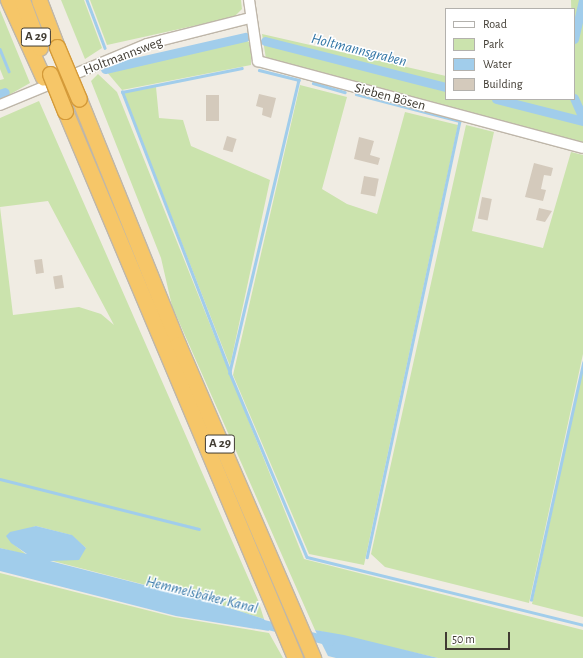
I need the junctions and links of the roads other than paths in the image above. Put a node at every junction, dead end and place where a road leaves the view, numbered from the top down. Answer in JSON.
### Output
{"nodes":[{"id":1,"x":8,"y":0,"type":"edge"},
{"id":2,"x":22,"y":0,"type":"edge"},
{"id":3,"x":39,"y":0,"type":"edge"},
{"id":4,"x":44,"y":0,"type":"edge"},
{"id":5,"x":249,"y":0,"type":"edge"},
{"id":6,"x":250,"y":18,"type":"junction"},
{"id":7,"x":58,"y":47,"type":"junction"},
{"id":8,"x":47,"y":76,"type":"junction"},
{"id":9,"x":0,"y":105,"type":"edge"},
{"id":10,"x":583,"y":148,"type":"edge"},
{"id":11,"x":295,"y":658,"type":"edge"},
{"id":12,"x":313,"y":658,"type":"edge"}],
"edges":[{"from":1,"to":8,"type":"highway"},
{"from":2,"to":8,"type":"highway","number":"A 29"},
{"from":3,"to":7,"type":"highway","number":"A 29"},
{"from":4,"to":7,"type":"highway"},
{"from":5,"to":6,"type":"street","name":"Sieben Bösen"},
{"from":6,"to":9,"type":"street","name":"Holtmannsweg"},
{"from":6,"to":10,"type":"street","name":"Sieben Bösen"},
{"from":7,"to":12,"type":"highway","number":"A 29","bridge":true},
{"from":8,"to":11,"type":"highway","number":"A 29","bridge":true}]}
